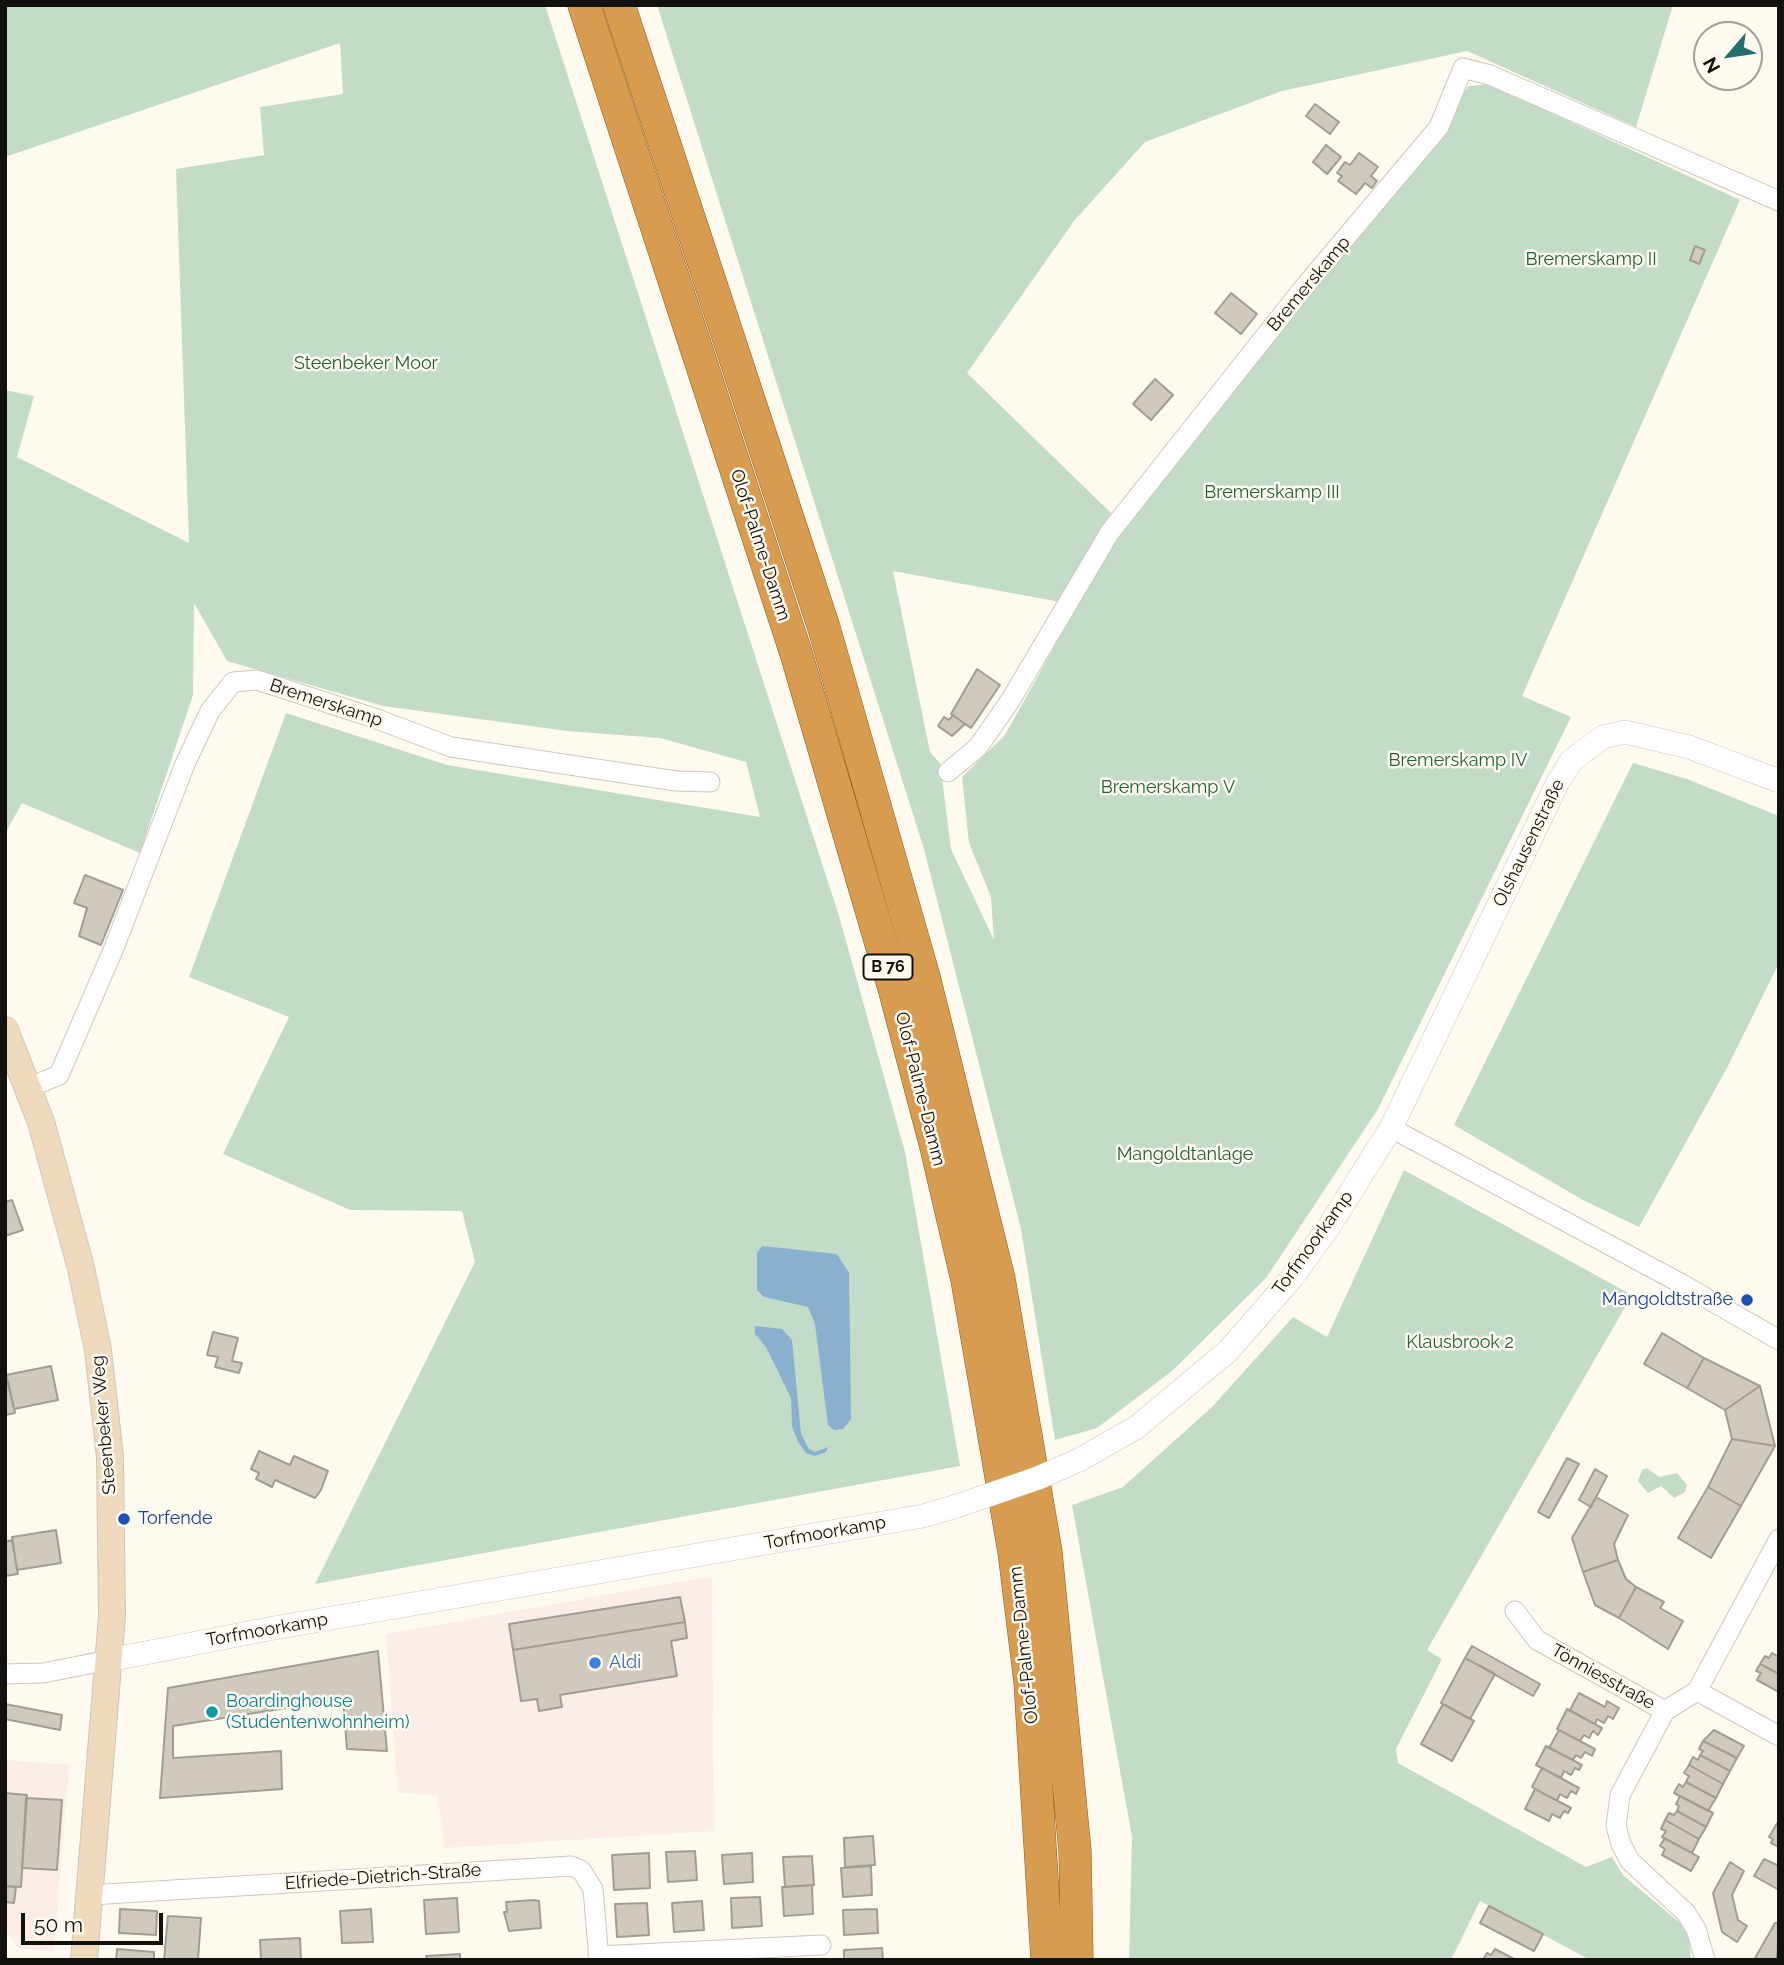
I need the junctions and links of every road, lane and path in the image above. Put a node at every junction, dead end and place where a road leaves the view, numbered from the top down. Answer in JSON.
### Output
{"nodes":[{"id":1,"x":584,"y":5,"type":"edge"},
{"id":2,"x":619,"y":5,"type":"edge"},
{"id":3,"x":1779,"y":201,"type":"edge"},
{"id":4,"x":948,"y":772,"type":"dead end"},
{"id":5,"x":1779,"y":781,"type":"edge"},
{"id":6,"x":710,"y":782,"type":"dead end"},
{"id":7,"x":5,"y":1030,"type":"edge"},
{"id":8,"x":28,"y":1088,"type":"junction"},
{"id":9,"x":1391,"y":1128,"type":"junction"},
{"id":10,"x":1779,"y":1340,"type":"edge"},
{"id":11,"x":1779,"y":1539,"type":"edge"},
{"id":12,"x":1515,"y":1611,"type":"dead end"},
{"id":13,"x":109,"y":1660,"type":"junction"},
{"id":14,"x":5,"y":1674,"type":"edge"},
{"id":15,"x":1697,"y":1691,"type":"junction"},
{"id":16,"x":1665,"y":1711,"type":"junction"},
{"id":17,"x":1779,"y":1736,"type":"edge"},
{"id":18,"x":90,"y":1895,"type":"junction"},
{"id":19,"x":821,"y":1945,"type":"dead end"},
{"id":20,"x":598,"y":1958,"type":"edge"},
{"id":21,"x":84,"y":1960,"type":"edge"},
{"id":22,"x":1047,"y":1960,"type":"edge"},
{"id":23,"x":1077,"y":1960,"type":"edge"},
{"id":24,"x":1705,"y":1960,"type":"edge"}],
"edges":[{"from":1,"to":22,"type":"highway","name":"Olof-Palme-Damm","number":"B 76"},
{"from":2,"to":23,"type":"highway","name":"Olof-Palme-Damm","number":"B 76"},
{"from":3,"to":4,"type":"street","name":"Bremerskamp"},
{"from":5,"to":9,"type":"street","name":"Olshausenstraße"},
{"from":6,"to":8,"type":"street","name":"Bremerskamp"},
{"from":7,"to":8,"type":"main road","name":"Steenbeker Weg"},
{"from":8,"to":13,"type":"main road","name":"Steenbeker Weg"},
{"from":9,"to":10,"type":"street"},
{"from":9,"to":13,"type":"street","name":"Torfmoorkamp","bridge":true},
{"from":11,"to":15,"type":"street"},
{"from":12,"to":16,"type":"street","name":"Tönniesstraße"},
{"from":13,"to":14,"type":"street"},
{"from":13,"to":18,"type":"main road","name":"Steenbeker Weg"},
{"from":15,"to":16,"type":"street"},
{"from":15,"to":17,"type":"street"},
{"from":16,"to":24,"type":"street"},
{"from":18,"to":20,"type":"street","name":"Elfriede-Dietrich-Straße"},
{"from":18,"to":21,"type":"main road","name":"Steenbeker Weg"},
{"from":19,"to":20,"type":"street"}]}
